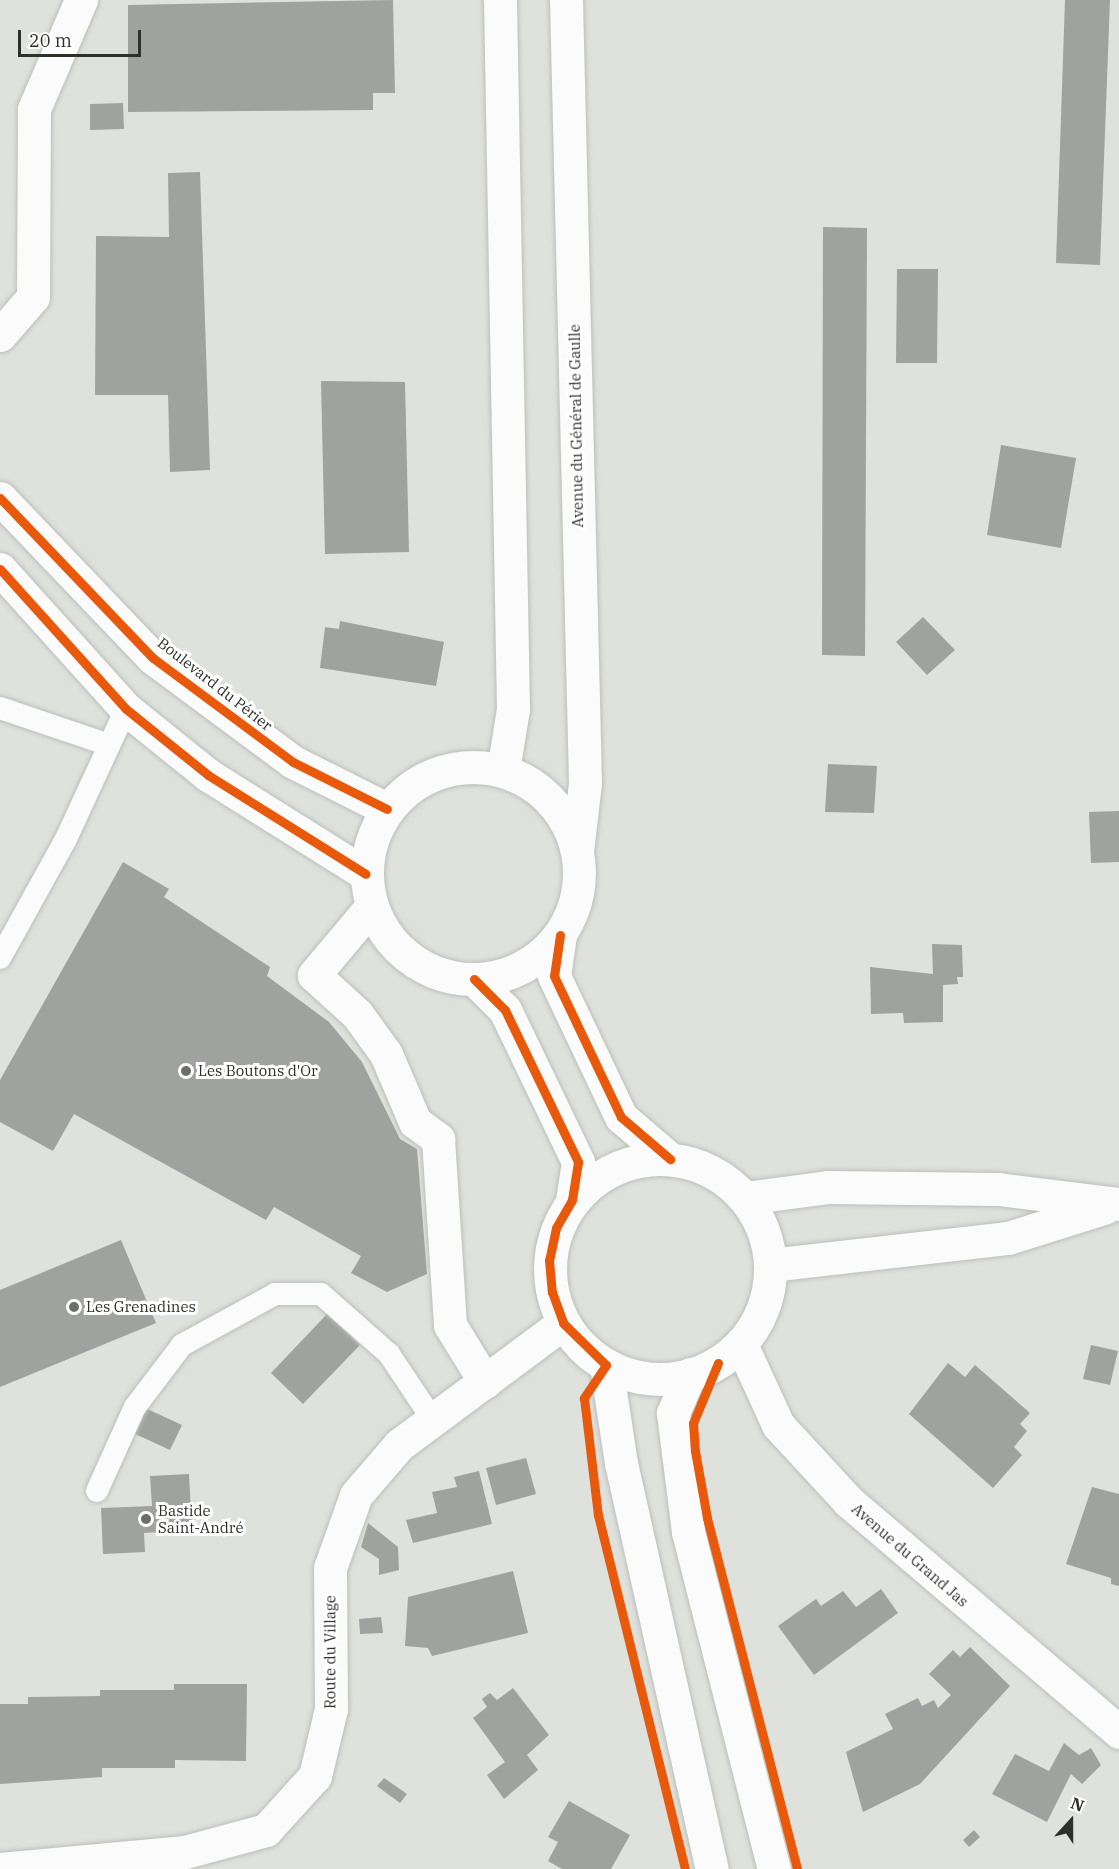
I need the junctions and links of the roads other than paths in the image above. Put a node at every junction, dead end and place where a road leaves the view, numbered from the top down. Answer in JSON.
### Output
{"nodes":[{"id":1,"x":81,"y":0,"type":"edge"},
{"id":2,"x":500,"y":0,"type":"edge"},
{"id":3,"x":566,"y":0,"type":"edge"},
{"id":4,"x":0,"y":335,"type":"edge"},
{"id":5,"x":0,"y":498,"type":"edge"},
{"id":6,"x":0,"y":569,"type":"edge"},
{"id":7,"x":0,"y":708,"type":"edge"},
{"id":8,"x":126,"y":709,"type":"junction"},
{"id":9,"x":108,"y":745,"type":"junction"},
{"id":10,"x":503,"y":771,"type":"junction"},
{"id":11,"x":387,"y":809,"type":"junction"},
{"id":12,"x":577,"y":851,"type":"junction"},
{"id":13,"x":366,"y":874,"type":"junction"},
{"id":14,"x":371,"y":907,"type":"junction"},
{"id":15,"x":560,"y":935,"type":"junction"},
{"id":16,"x":0,"y":958,"type":"edge"},
{"id":17,"x":474,"y":979,"type":"junction"},
{"id":18,"x":670,"y":1159,"type":"junction"},
{"id":19,"x":745,"y":1198,"type":"junction"},
{"id":20,"x":572,"y":1200,"type":"junction"},
{"id":21,"x":1117,"y":1204,"type":"edge"},
{"id":22,"x":770,"y":1265,"type":"junction"},
{"id":23,"x":563,"y":1323,"type":"junction"},
{"id":24,"x":741,"y":1344,"type":"junction"},
{"id":25,"x":606,"y":1365,"type":"junction"},
{"id":26,"x":690,"y":1374,"type":"junction"},
{"id":27,"x":485,"y":1383,"type":"junction"},
{"id":28,"x":433,"y":1420,"type":"junction"},
{"id":29,"x":97,"y":1491,"type":"dead end"},
{"id":30,"x":1119,"y":1732,"type":"edge"},
{"id":31,"x":159,"y":1862,"type":"edge"},
{"id":32,"x":0,"y":1869,"type":"edge"},
{"id":33,"x":712,"y":1869,"type":"edge"},
{"id":34,"x":774,"y":1869,"type":"edge"}],
"edges":[{"from":1,"to":4,"type":"main road"},
{"from":2,"to":10,"type":"main road"},
{"from":3,"to":12,"type":"main road","name":"Avenue du Général de Gaulle"},
{"from":5,"to":11,"type":"main road","name":"Boulevard du Périer"},
{"from":6,"to":8,"type":"main road"},
{"from":7,"to":9,"type":"lane"},
{"from":8,"to":9,"type":"lane"},
{"from":8,"to":13,"type":"main road"},
{"from":9,"to":16,"type":"lane"},
{"from":10,"to":11,"type":"main road"},
{"from":10,"to":12,"type":"main road"},
{"from":11,"to":13,"type":"main road"},
{"from":12,"to":15,"type":"main road"},
{"from":13,"to":14,"type":"main road"},
{"from":14,"to":17,"type":"main road"},
{"from":14,"to":27,"type":"main road"},
{"from":15,"to":17,"type":"main road"},
{"from":15,"to":18,"type":"main road"},
{"from":17,"to":20,"type":"main road"},
{"from":18,"to":19,"type":"main road"},
{"from":18,"to":20,"type":"main road"},
{"from":19,"to":21,"type":"main road"},
{"from":19,"to":22,"type":"main road"},
{"from":20,"to":23,"type":"main road"},
{"from":21,"to":22,"type":"main road"},
{"from":22,"to":24,"type":"main road"},
{"from":23,"to":25,"type":"main road"},
{"from":23,"to":27,"type":"main road","name":"Route du Village"},
{"from":24,"to":26,"type":"main road"},
{"from":24,"to":30,"type":"main road","name":"Avenue du Grand Jas"},
{"from":25,"to":26,"type":"main road"},
{"from":25,"to":33,"type":"main road"},
{"from":26,"to":34,"type":"main road"},
{"from":27,"to":28,"type":"main road","name":"Route du Village"},
{"from":28,"to":29,"type":"lane"},
{"from":28,"to":31,"type":"main road","name":"Route du Village"},
{"from":31,"to":32,"type":"main road","name":"Route du Village"}]}
